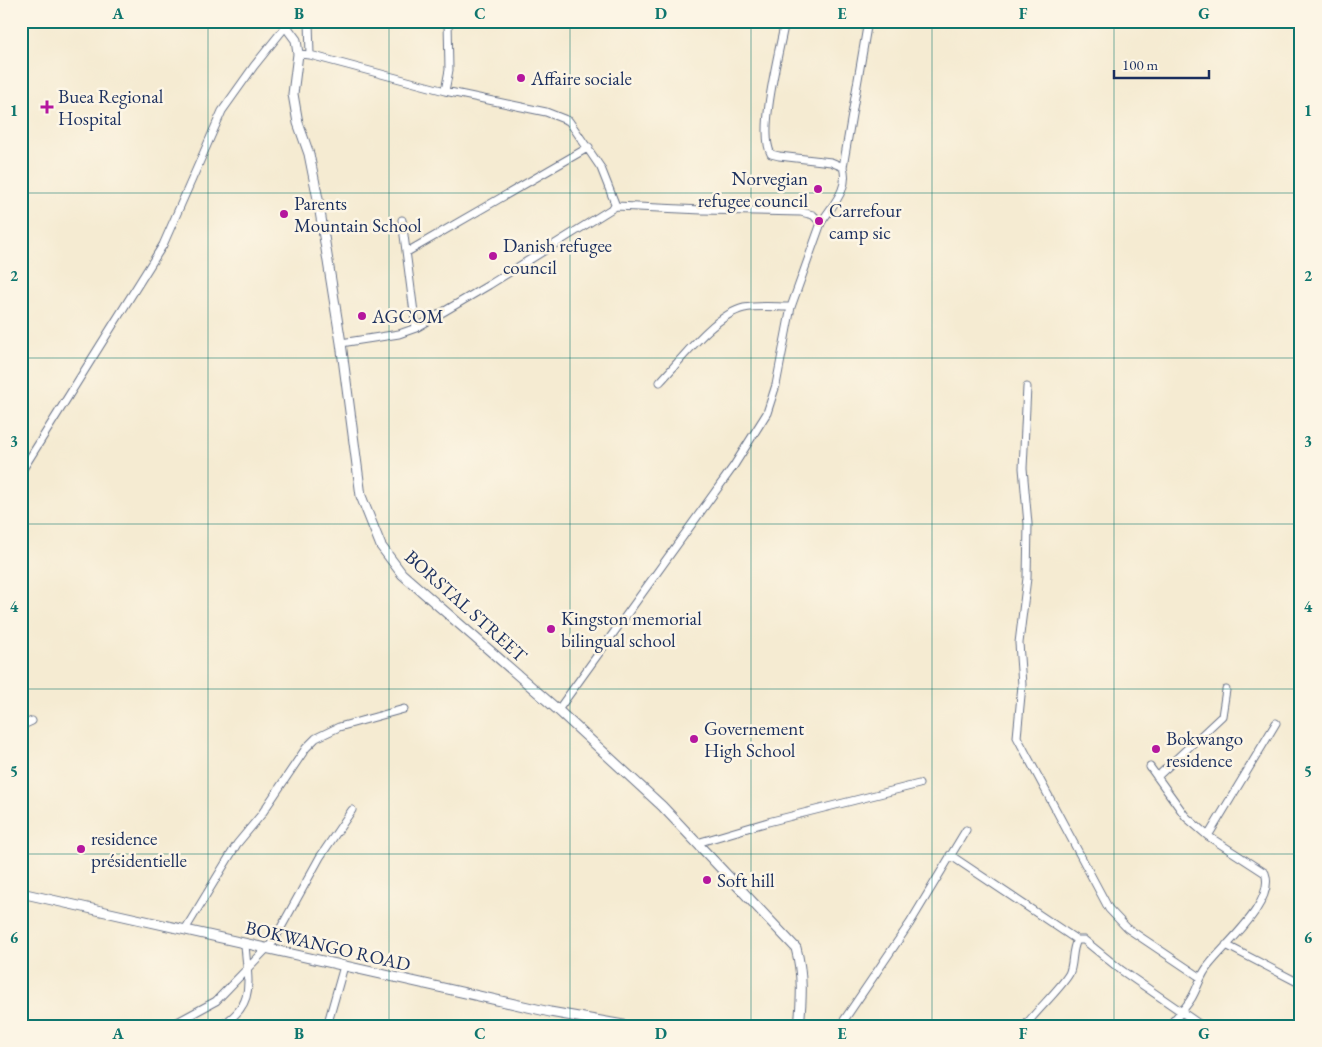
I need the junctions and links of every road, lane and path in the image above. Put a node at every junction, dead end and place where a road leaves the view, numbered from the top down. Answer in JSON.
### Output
{"nodes":[{"id":1,"x":309,"y":21,"type":"edge"},
{"id":2,"x":448,"y":21,"type":"edge"},
{"id":3,"x":785,"y":21,"type":"edge"},
{"id":4,"x":868,"y":21,"type":"edge"},
{"id":5,"x":284,"y":24,"type":"edge"},
{"id":6,"x":298,"y":54,"type":"junction"},
{"id":7,"x":310,"y":55,"type":"junction"},
{"id":8,"x":445,"y":91,"type":"junction"},
{"id":9,"x":589,"y":147,"type":"junction"},
{"id":10,"x":843,"y":166,"type":"junction"},
{"id":11,"x":616,"y":206,"type":"junction"},
{"id":12,"x":402,"y":220,"type":"dead end"},
{"id":13,"x":821,"y":223,"type":"junction"},
{"id":14,"x":407,"y":252,"type":"junction"},
{"id":15,"x":791,"y":307,"type":"junction"},
{"id":16,"x":416,"y":328,"type":"junction"},
{"id":17,"x":341,"y":343,"type":"junction"},
{"id":18,"x":660,"y":382,"type":"dead end"},
{"id":19,"x":1027,"y":386,"type":"dead end"},
{"id":20,"x":21,"y":472,"type":"edge"},
{"id":21,"x":1226,"y":690,"type":"dead end"},
{"id":22,"x":404,"y":709,"type":"dead end"},
{"id":23,"x":558,"y":710,"type":"junction"},
{"id":24,"x":32,"y":721,"type":"dead end"},
{"id":25,"x":1276,"y":723,"type":"dead end"},
{"id":26,"x":21,"y":726,"type":"edge"},
{"id":27,"x":1150,"y":767,"type":"dead end"},
{"id":28,"x":1157,"y":777,"type":"junction"},
{"id":29,"x":919,"y":784,"type":"dead end"},
{"id":30,"x":352,"y":810,"type":"dead end"},
{"id":31,"x":966,"y":830,"type":"dead end"},
{"id":32,"x":1208,"y":836,"type":"junction"},
{"id":33,"x":697,"y":843,"type":"junction"},
{"id":34,"x":950,"y":855,"type":"junction"},
{"id":35,"x":21,"y":893,"type":"edge"},
{"id":36,"x":186,"y":928,"type":"junction"},
{"id":37,"x":1077,"y":940,"type":"junction"},
{"id":38,"x":245,"y":944,"type":"junction"},
{"id":39,"x":1226,"y":945,"type":"junction"},
{"id":40,"x":265,"y":949,"type":"junction"},
{"id":41,"x":344,"y":966,"type":"junction"},
{"id":42,"x":248,"y":967,"type":"junction"},
{"id":43,"x":1200,"y":977,"type":"junction"},
{"id":44,"x":1301,"y":984,"type":"edge"},
{"id":45,"x":1182,"y":1011,"type":"junction"},
{"id":46,"x":580,"y":1022,"type":"edge"},
{"id":47,"x":170,"y":1026,"type":"edge"},
{"id":48,"x":220,"y":1026,"type":"edge"},
{"id":49,"x":327,"y":1026,"type":"edge"},
{"id":50,"x":628,"y":1026,"type":"edge"},
{"id":51,"x":799,"y":1026,"type":"edge"},
{"id":52,"x":840,"y":1026,"type":"edge"},
{"id":53,"x":1024,"y":1026,"type":"edge"},
{"id":54,"x":1169,"y":1026,"type":"edge"},
{"id":55,"x":1202,"y":1026,"type":"edge"}],
"edges":[{"from":1,"to":7,"type":"street"},
{"from":2,"to":8,"type":"street"},
{"from":3,"to":10,"type":"street"},
{"from":4,"to":10,"type":"street"},
{"from":5,"to":6,"type":"street","name":"BORSTAL STREET"},
{"from":5,"to":20,"type":"street"},
{"from":6,"to":7,"type":"street"},
{"from":6,"to":17,"type":"street","name":"BORSTAL STREET"},
{"from":7,"to":8,"type":"street"},
{"from":8,"to":9,"type":"street"},
{"from":9,"to":11,"type":"street"},
{"from":9,"to":14,"type":"street"},
{"from":10,"to":13,"type":"street"},
{"from":11,"to":13,"type":"street"},
{"from":11,"to":16,"type":"street"},
{"from":12,"to":14,"type":"street"},
{"from":13,"to":15,"type":"street"},
{"from":14,"to":16,"type":"street"},
{"from":15,"to":18,"type":"street"},
{"from":15,"to":23,"type":"street"},
{"from":16,"to":17,"type":"street"},
{"from":17,"to":23,"type":"street","name":"BORSTAL STREET"},
{"from":19,"to":43,"type":"street"},
{"from":21,"to":28,"type":"street"},
{"from":22,"to":36,"type":"street"},
{"from":23,"to":33,"type":"street","name":"BORSTAL STREET"},
{"from":24,"to":26,"type":"street"},
{"from":25,"to":32,"type":"street"},
{"from":27,"to":28,"type":"street"},
{"from":28,"to":32,"type":"street"},
{"from":29,"to":33,"type":"street"},
{"from":30,"to":40,"type":"street"},
{"from":31,"to":34,"type":"street"},
{"from":32,"to":39,"type":"street"},
{"from":33,"to":51,"type":"street","name":"BORSTAL STREET"},
{"from":34,"to":37,"type":"street"},
{"from":34,"to":52,"type":"street"},
{"from":35,"to":36,"type":"street","name":"BOKWANGO ROAD"},
{"from":36,"to":38,"type":"street","name":"BOKWANGO ROAD"},
{"from":37,"to":45,"type":"street"},
{"from":37,"to":53,"type":"street"},
{"from":38,"to":40,"type":"street","name":"BOKWANGO ROAD"},
{"from":38,"to":42,"type":"street"},
{"from":39,"to":43,"type":"street"},
{"from":39,"to":44,"type":"street"},
{"from":40,"to":41,"type":"street","name":"BOKWANGO ROAD"},
{"from":40,"to":42,"type":"street"},
{"from":41,"to":46,"type":"street","name":"BOKWANGO ROAD"},
{"from":41,"to":49,"type":"street"},
{"from":42,"to":47,"type":"street"},
{"from":42,"to":48,"type":"street"},
{"from":43,"to":45,"type":"street"},
{"from":45,"to":54,"type":"street"},
{"from":45,"to":55,"type":"street"},
{"from":46,"to":50,"type":"street","name":"BOKWANGO ROAD"}]}
